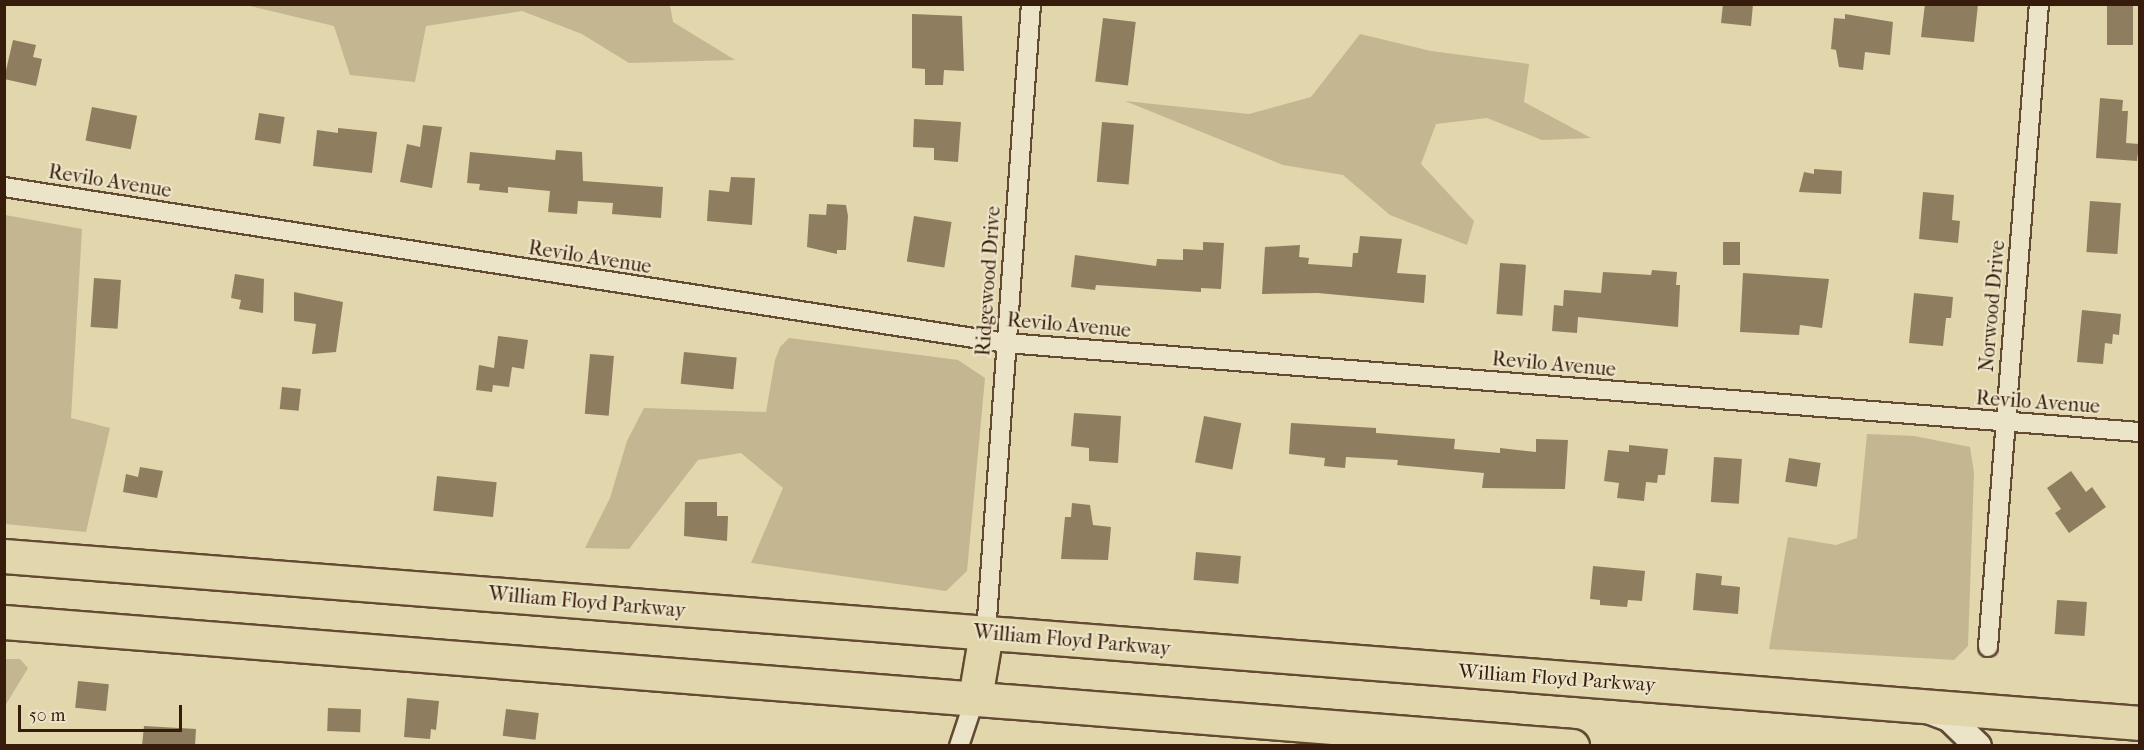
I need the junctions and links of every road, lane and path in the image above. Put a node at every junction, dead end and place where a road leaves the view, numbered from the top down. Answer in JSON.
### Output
{"nodes":[{"id":1,"x":1031,"y":4,"type":"edge"},
{"id":2,"x":2039,"y":4,"type":"edge"},
{"id":3,"x":4,"y":187,"type":"edge"},
{"id":4,"x":1006,"y":343,"type":"junction"},
{"id":5,"x":2005,"y":422,"type":"junction"},
{"id":6,"x":2139,"y":432,"type":"edge"},
{"id":7,"x":4,"y":556,"type":"edge"},
{"id":8,"x":4,"y":622,"type":"edge"},
{"id":9,"x":986,"y":633,"type":"junction"},
{"id":10,"x":1988,"y":647,"type":"dead end"},
{"id":11,"x":975,"y":698,"type":"junction"},
{"id":12,"x":1913,"y":705,"type":"junction"},
{"id":13,"x":2139,"y":723,"type":"edge"},
{"id":14,"x":958,"y":746,"type":"edge"},
{"id":15,"x":1572,"y":746,"type":"edge"},
{"id":16,"x":1978,"y":746,"type":"edge"}],
"edges":[{"from":1,"to":4,"type":"street","name":"Ridgewood Drive"},
{"from":2,"to":5,"type":"street","name":"Norwood Drive"},
{"from":3,"to":4,"type":"street","name":"Revilo Avenue"},
{"from":4,"to":5,"type":"street","name":"Revilo Avenue"},
{"from":4,"to":9,"type":"street","name":"Ridgewood Drive"},
{"from":5,"to":6,"type":"street","name":"Revilo Avenue"},
{"from":5,"to":10,"type":"street","name":"Norwood Drive"},
{"from":7,"to":9,"type":"highway","name":"William Floyd Parkway"},
{"from":8,"to":11,"type":"highway"},
{"from":9,"to":11,"type":"highway"},
{"from":9,"to":12,"type":"highway","name":"William Floyd Parkway"},
{"from":11,"to":14,"type":"street"},
{"from":11,"to":15,"type":"highway"},
{"from":12,"to":13,"type":"highway","name":"William Floyd Parkway"},
{"from":12,"to":16,"type":"street"}]}
